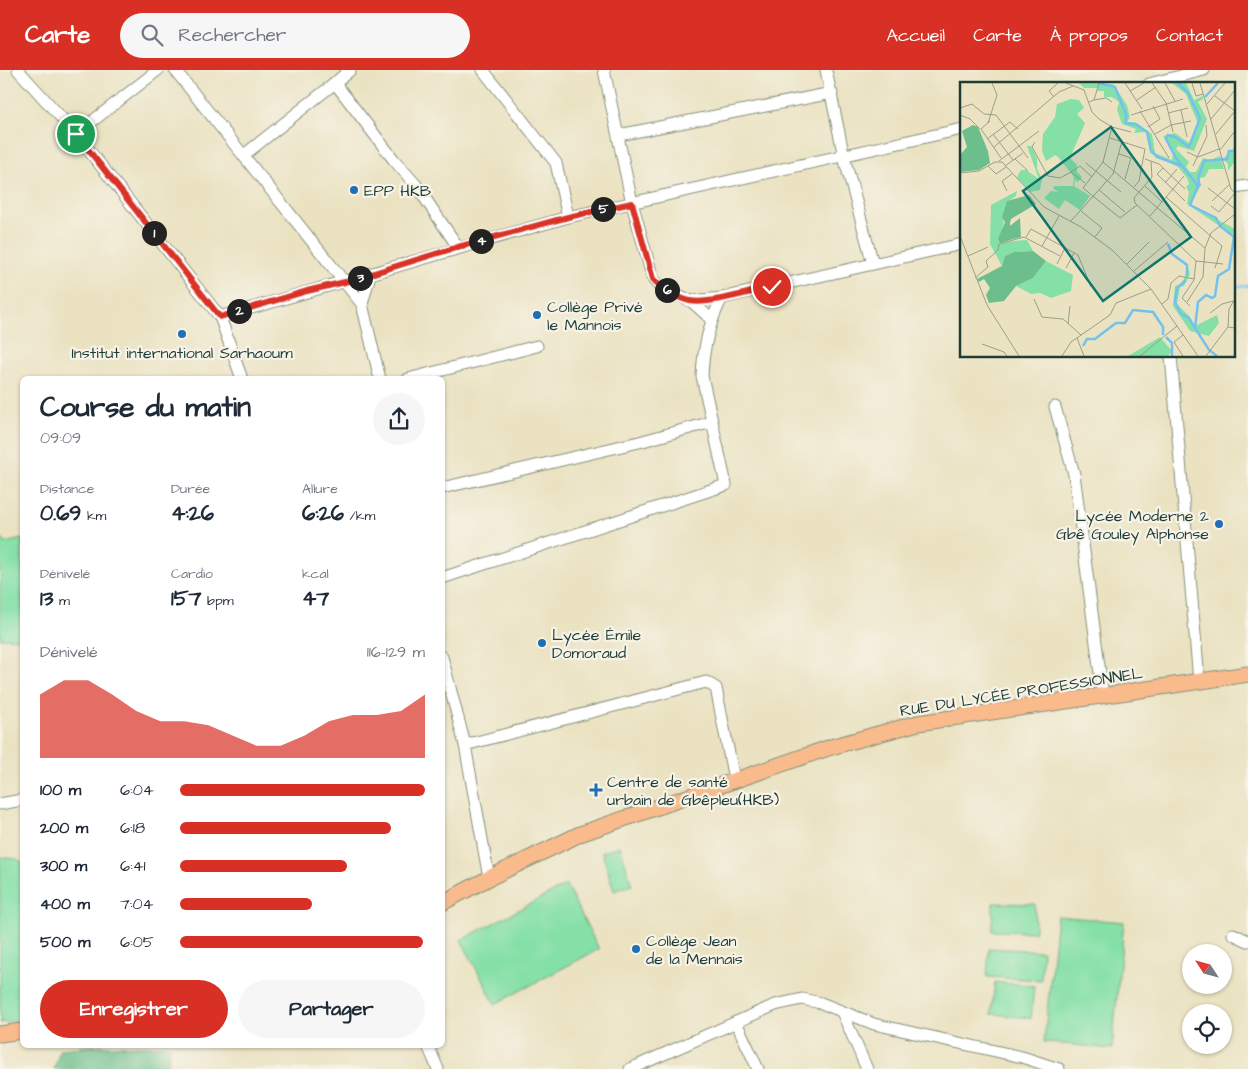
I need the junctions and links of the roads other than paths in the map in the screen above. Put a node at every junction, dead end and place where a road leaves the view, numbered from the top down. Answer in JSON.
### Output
{"nodes":[{"id":1,"x":18,"y":70,"type":"edge"},
{"id":2,"x":158,"y":70,"type":"edge"},
{"id":3,"x":175,"y":70,"type":"edge"},
{"id":4,"x":350,"y":70,"type":"edge"},
{"id":5,"x":483,"y":70,"type":"edge"},
{"id":6,"x":604,"y":70,"type":"edge"},
{"id":7,"x":826,"y":70,"type":"edge"},
{"id":8,"x":1204,"y":70,"type":"edge"},
{"id":9,"x":1157,"y":82,"type":"edge"},
{"id":10,"x":335,"y":83,"type":"junction"},
{"id":11,"x":832,"y":93,"type":"junction"},
{"id":12,"x":960,"y":129,"type":"edge"},
{"id":13,"x":76,"y":134,"type":"junction"},
{"id":14,"x":619,"y":135,"type":"junction"},
{"id":15,"x":244,"y":154,"type":"junction"},
{"id":16,"x":844,"y":157,"type":"junction"},
{"id":17,"x":632,"y":203,"type":"junction"},
{"id":18,"x":568,"y":217,"type":"junction"},
{"id":19,"x":960,"y":244,"type":"edge"},
{"id":20,"x":458,"y":247,"type":"junction"},
{"id":21,"x":873,"y":264,"type":"junction"},
{"id":22,"x":370,"y":275,"type":"junction"},
{"id":23,"x":345,"y":282,"type":"junction"},
{"id":24,"x":722,"y":298,"type":"junction"},
{"id":25,"x":691,"y":301,"type":"junction"},
{"id":26,"x":362,"y":304,"type":"junction"},
{"id":27,"x":220,"y":317,"type":"junction"},
{"id":28,"x":711,"y":319,"type":"junction"},
{"id":29,"x":537,"y":346,"type":"dead end"},
{"id":30,"x":1171,"y":358,"type":"edge"},
{"id":31,"x":241,"y":376,"type":"edge"},
{"id":32,"x":379,"y":376,"type":"edge"},
{"id":33,"x":420,"y":376,"type":"edge"},
{"id":34,"x":1055,"y":407,"type":"dead end"},
{"id":35,"x":712,"y":422,"type":"junction"},
{"id":36,"x":445,"y":487,"type":"edge"},
{"id":37,"x":445,"y":577,"type":"edge"},
{"id":38,"x":445,"y":668,"type":"edge"},
{"id":39,"x":1248,"y":674,"type":"edge"},
{"id":40,"x":1199,"y":681,"type":"junction"},
{"id":41,"x":1103,"y":694,"type":"junction"},
{"id":42,"x":465,"y":745,"type":"junction"},
{"id":43,"x":734,"y":779,"type":"junction"},
{"id":44,"x":20,"y":800,"type":"edge"},
{"id":45,"x":0,"y":804,"type":"edge"},
{"id":46,"x":488,"y":878,"type":"junction"},
{"id":47,"x":445,"y":901,"type":"edge"},
{"id":48,"x":1234,"y":934,"type":"dead end"},
{"id":49,"x":1248,"y":941,"type":"edge"},
{"id":50,"x":842,"y":1012,"type":"junction"},
{"id":51,"x":736,"y":1022,"type":"junction"},
{"id":52,"x":20,"y":1031,"type":"edge"},
{"id":53,"x":0,"y":1034,"type":"edge"},
{"id":54,"x":429,"y":1048,"type":"edge"},
{"id":55,"x":651,"y":1065,"type":"edge"},
{"id":56,"x":438,"y":1069,"type":"edge"},
{"id":57,"x":630,"y":1069,"type":"edge"},
{"id":58,"x":758,"y":1069,"type":"edge"},
{"id":59,"x":867,"y":1069,"type":"edge"},
{"id":60,"x":1059,"y":1069,"type":"edge"}],
"edges":[{"from":1,"to":13,"type":"street"},
{"from":2,"to":13,"type":"street"},
{"from":3,"to":15,"type":"street"},
{"from":4,"to":10,"type":"street"},
{"from":5,"to":18,"type":"street"},
{"from":6,"to":14,"type":"street"},
{"from":7,"to":11,"type":"street"},
{"from":8,"to":9,"type":"street"},
{"from":10,"to":15,"type":"street"},
{"from":10,"to":20,"type":"street"},
{"from":11,"to":14,"type":"street"},
{"from":11,"to":16,"type":"street"},
{"from":12,"to":16,"type":"street"},
{"from":13,"to":27,"type":"street"},
{"from":14,"to":17,"type":"street"},
{"from":15,"to":23,"type":"street"},
{"from":16,"to":17,"type":"street"},
{"from":16,"to":21,"type":"street"},
{"from":17,"to":18,"type":"street"},
{"from":17,"to":25,"type":"street"},
{"from":18,"to":20,"type":"street"},
{"from":19,"to":21,"type":"street"},
{"from":20,"to":22,"type":"street"},
{"from":21,"to":24,"type":"street"},
{"from":22,"to":23,"type":"street"},
{"from":22,"to":26,"type":"street"},
{"from":23,"to":26,"type":"street"},
{"from":23,"to":27,"type":"street"},
{"from":24,"to":25,"type":"street"},
{"from":24,"to":28,"type":"street"},
{"from":25,"to":28,"type":"street"},
{"from":26,"to":32,"type":"street"},
{"from":27,"to":31,"type":"street"},
{"from":28,"to":35,"type":"street"},
{"from":29,"to":33,"type":"street"},
{"from":30,"to":40,"type":"street"},
{"from":34,"to":41,"type":"street"},
{"from":35,"to":36,"type":"street"},
{"from":35,"to":37,"type":"street"},
{"from":38,"to":42,"type":"street"},
{"from":39,"to":40,"type":"main road","name":"RUE DU LYCÉE PROFESSIONNEL"},
{"from":40,"to":41,"type":"main road","name":"RUE DU LYCÉE PROFESSIONNEL"},
{"from":41,"to":43,"type":"main road","name":"RUE DU LYCÉE PROFESSIONNEL"},
{"from":42,"to":43,"type":"street"},
{"from":42,"to":46,"type":"street"},
{"from":43,"to":46,"type":"main road","name":"RUE DU LYCÉE PROFESSIONNEL"},
{"from":44,"to":45,"type":"street"},
{"from":46,"to":47,"type":"main road","name":"RUE DU LYCÉE PROFESSIONNEL"},
{"from":48,"to":49,"type":"street"},
{"from":50,"to":51,"type":"street"},
{"from":50,"to":59,"type":"street"},
{"from":50,"to":60,"type":"street"},
{"from":51,"to":55,"type":"street"},
{"from":51,"to":58,"type":"street"},
{"from":52,"to":53,"type":"main road"},
{"from":54,"to":56,"type":"street"},
{"from":55,"to":57,"type":"street"}]}
